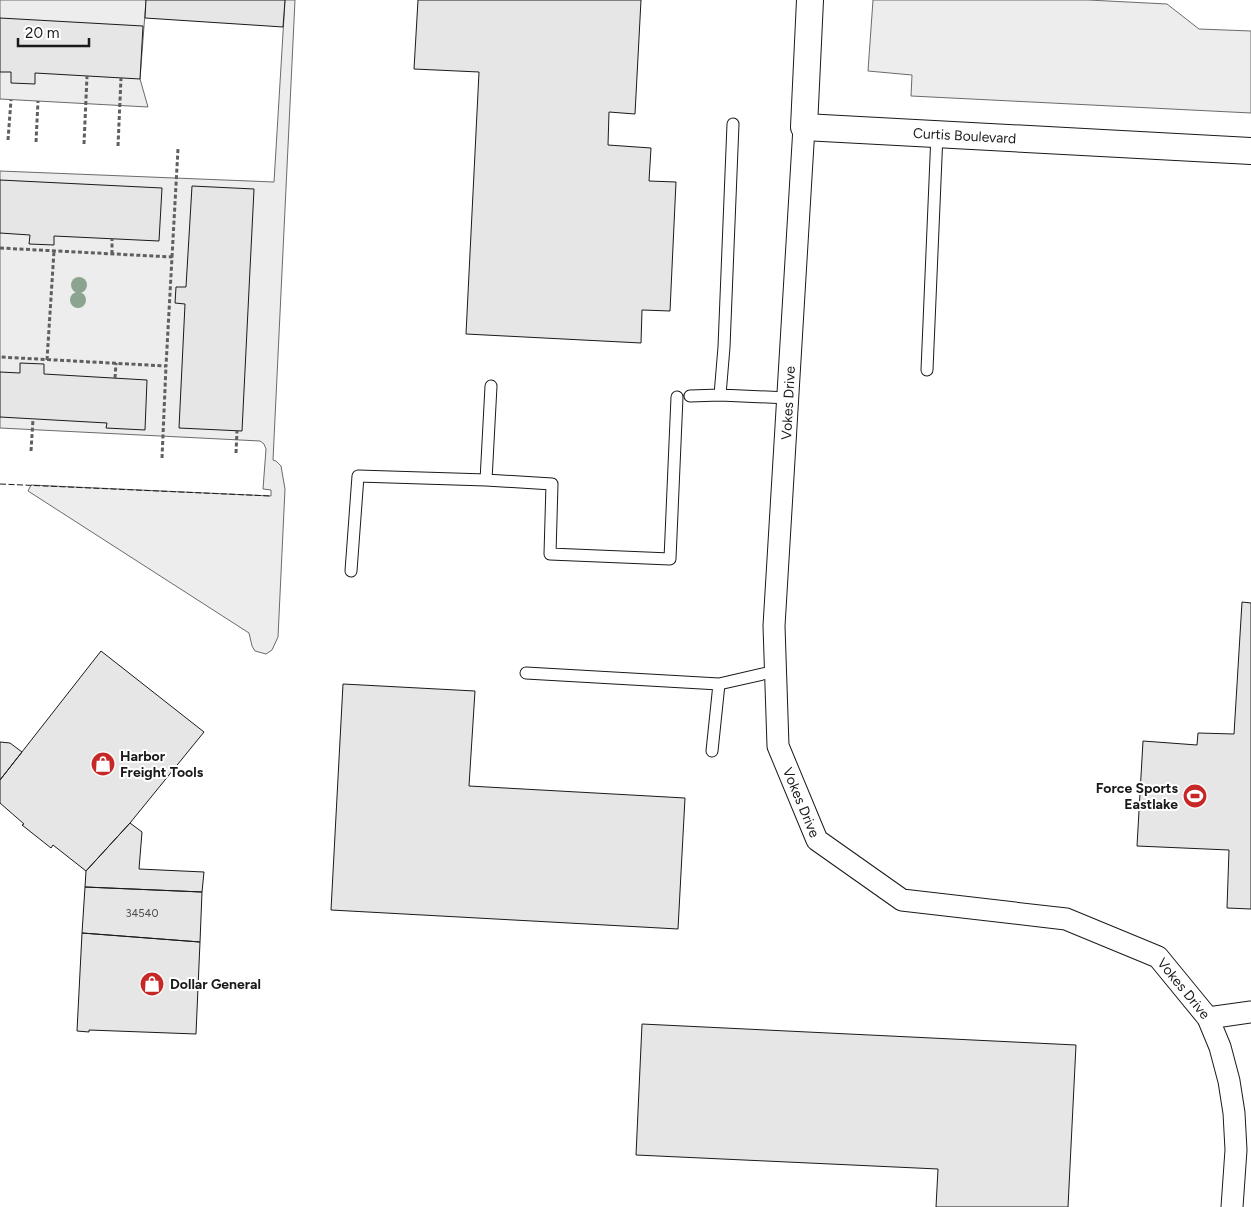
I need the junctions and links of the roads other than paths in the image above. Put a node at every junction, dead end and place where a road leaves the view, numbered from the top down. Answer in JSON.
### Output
{"nodes":[{"id":1,"x":810,"y":0,"type":"edge"},
{"id":2,"x":733,"y":124,"type":"dead end"},
{"id":3,"x":804,"y":127,"type":"junction"},
{"id":4,"x":937,"y":134,"type":"junction"},
{"id":5,"x":1251,"y":151,"type":"edge"},
{"id":6,"x":927,"y":370,"type":"dead end"},
{"id":7,"x":491,"y":386,"type":"dead end"},
{"id":8,"x":720,"y":395,"type":"junction"},
{"id":9,"x":690,"y":396,"type":"dead end"},
{"id":10,"x":676,"y":397,"type":"dead end"},
{"id":11,"x":788,"y":398,"type":"junction"},
{"id":12,"x":486,"y":480,"type":"junction"},
{"id":13,"x":350,"y":571,"type":"dead end"},
{"id":14,"x":776,"y":671,"type":"junction"},
{"id":15,"x":526,"y":673,"type":"dead end"},
{"id":16,"x":719,"y":684,"type":"junction"},
{"id":17,"x":712,"y":751,"type":"dead end"},
{"id":18,"x":1251,"y":1012,"type":"edge"},
{"id":19,"x":1208,"y":1018,"type":"junction"},
{"id":20,"x":1232,"y":1207,"type":"edge"}],
"edges":[{"from":1,"to":3,"type":"street"},
{"from":2,"to":8,"type":"lane"},
{"from":3,"to":4,"type":"street","name":"Curtis Boulevard"},
{"from":3,"to":11,"type":"street","name":"Vokes Drive"},
{"from":4,"to":5,"type":"street","name":"Curtis Boulevard"},
{"from":4,"to":6,"type":"lane"},
{"from":7,"to":12,"type":"lane"},
{"from":8,"to":9,"type":"lane"},
{"from":8,"to":11,"type":"lane"},
{"from":10,"to":12,"type":"lane"},
{"from":11,"to":14,"type":"street","name":"Vokes Drive"},
{"from":12,"to":13,"type":"lane"},
{"from":14,"to":16,"type":"lane"},
{"from":14,"to":19,"type":"street","name":"Vokes Drive"},
{"from":15,"to":16,"type":"lane"},
{"from":16,"to":17,"type":"lane"},
{"from":18,"to":19,"type":"street"},
{"from":19,"to":20,"type":"street","name":"Vokes Drive"}]}
